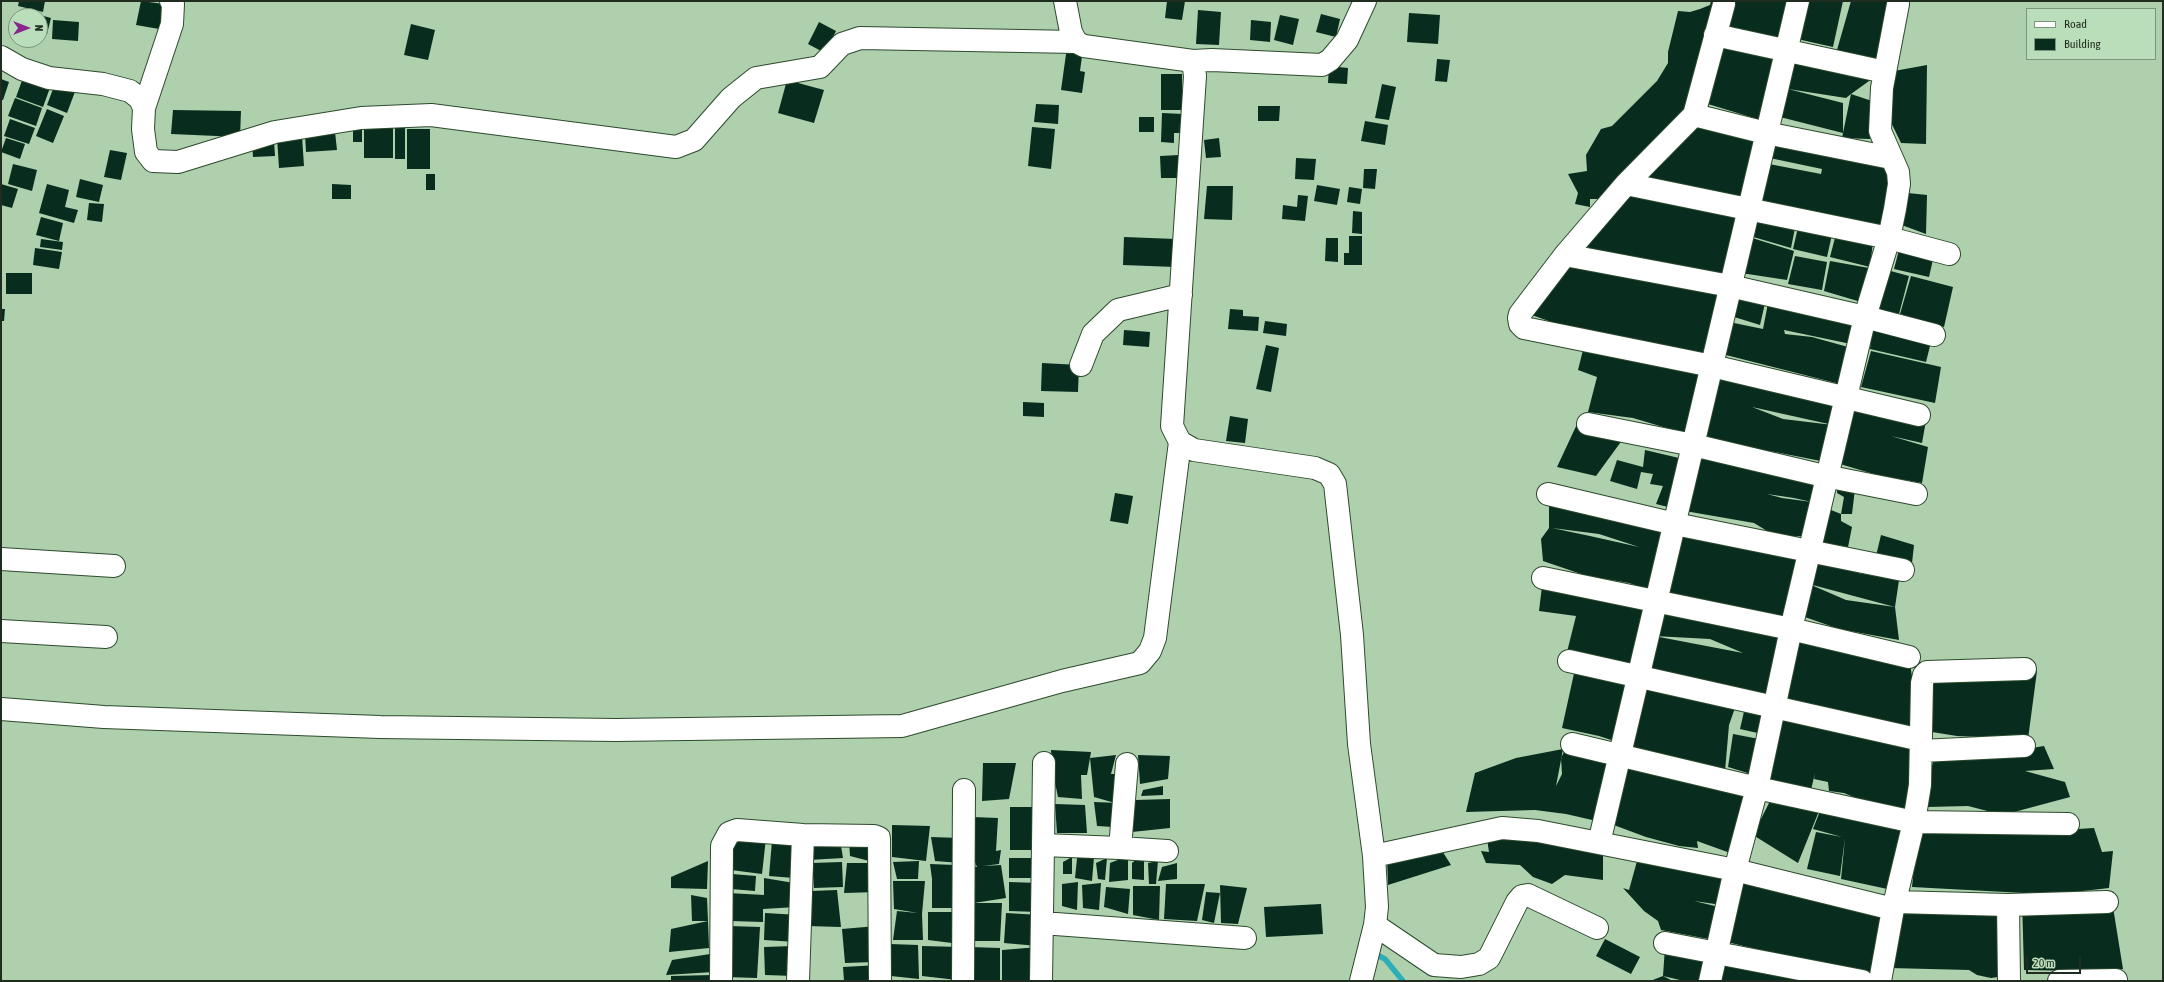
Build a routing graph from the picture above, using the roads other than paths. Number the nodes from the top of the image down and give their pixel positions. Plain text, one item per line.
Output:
1 (171, 1) edge
2 (1066, 1) edge
3 (1365, 1) edge
4 (1798, 1) edge
5 (1724, 4) dead end
6 (1898, 4) dead end
7 (1716, 35) junction
8 (1076, 42) junction
9 (1785, 50) junction
10 (1, 57) edge
11 (1193, 61) junction
12 (1885, 72) junction
13 (144, 108) junction
14 (1694, 115) junction
15 (1766, 133) junction
16 (1891, 158) junction
17 (1626, 184) junction
18 (1748, 210) junction
19 (1889, 238) junction
20 (1949, 254) dead end
21 (1565, 255) junction
22 (1730, 286) junction
23 (1181, 295) junction
24 (1865, 317) junction
25 (1934, 335) dead end
26 (1081, 365) dead end
27 (1712, 366) junction
28 (1846, 398) junction
29 (1919, 415) dead end
30 (1588, 424) dead end
31 (1180, 442) junction
32 (1693, 445) junction
33 (1827, 477) junction
34 (1548, 494) dead end
35 (1916, 494) dead end
36 (1675, 524) junction
37 (1810, 552) junction
38 (1, 559) edge
39 (114, 566) dead end
40 (1903, 570) dead end
41 (1543, 578) dead end
42 (1656, 601) junction
43 (1791, 629) junction
44 (1, 631) edge
45 (106, 637) dead end
46 (1909, 657) dead end
47 (1570, 661) dead end
48 (2025, 669) dead end
49 (1637, 678) junction
50 (1774, 707) junction
51 (1, 709) edge
52 (1572, 744) dead end
53 (1921, 746) junction
54 (2024, 746) dead end
55 (1620, 755) junction
56 (1044, 763) dead end
57 (1127, 764) dead end
58 (1757, 788) junction
59 (964, 790) dead end
60 (1914, 822) junction
61 (2068, 824) dead end
62 (803, 835) junction
63 (1599, 843) junction
64 (1043, 845) junction
65 (1120, 848) junction
66 (1167, 851) dead end
67 (1374, 856) junction
68 (1735, 870) junction
69 (2107, 902) dead end
70 (2008, 905) junction
71 (1894, 906) junction
72 (1042, 923) junction
73 (1375, 924) junction
74 (1597, 928) dead end
75 (1245, 938) dead end
76 (1665, 943) dead end
77 (1716, 952) junction
78 (2116, 980) dead end
79 (721, 981) edge
80 (798, 981) edge
81 (880, 981) edge
82 (963, 981) edge
83 (1041, 981) edge
84 (1361, 981) edge
85 (1710, 981) edge
86 (1862, 981) edge
87 (1880, 981) edge
88 (2009, 981) edge
89 (2059, 981) edge

1 - 13 street
2 - 8 street
3 - 11 street
4 - 9 street
5 - 7 street
6 - 12 street
7 - 9 street
7 - 14 street
8 - 11 street
8 - 13 street
9 - 12 street
9 - 15 street
10 - 13 street
11 - 23 street
12 - 16 street
14 - 15 street
14 - 17 street
15 - 16 street
15 - 18 street
16 - 19 street
17 - 18 street
17 - 21 street
18 - 19 street
18 - 22 street
19 - 20 street
19 - 24 street
21 - 22 street
21 - 27 street
22 - 24 street
22 - 27 street
23 - 26 street
23 - 31 street
24 - 25 street
24 - 28 street
27 - 28 street
27 - 32 street
28 - 29 street
28 - 33 street
30 - 32 street
31 - 51 street
31 - 67 street
32 - 33 street
32 - 36 street
33 - 35 street
33 - 37 street
34 - 36 street
36 - 37 street
36 - 42 street
37 - 40 street
37 - 43 street
38 - 39 street
41 - 42 street
42 - 43 street
42 - 49 street
43 - 46 street
43 - 50 street
44 - 45 street
47 - 49 street
48 - 53 street
49 - 50 street
49 - 55 street
50 - 53 street
50 - 58 street
52 - 55 street
53 - 54 street
53 - 60 street
55 - 58 street
55 - 63 street
56 - 64 street
57 - 65 street
58 - 60 street
58 - 68 street
59 - 82 street
60 - 61 street
60 - 71 street
62 - 79 street
62 - 80 street
62 - 81 street
63 - 67 street
63 - 68 street
64 - 65 street
64 - 72 street
65 - 66 street
67 - 73 street
68 - 71 street
68 - 77 street
69 - 70 street
70 - 71 street
70 - 88 street
71 - 87 street
72 - 75 street
72 - 83 street
73 - 74 street
73 - 84 street
76 - 77 street
77 - 85 street
77 - 86 street
78 - 89 street

